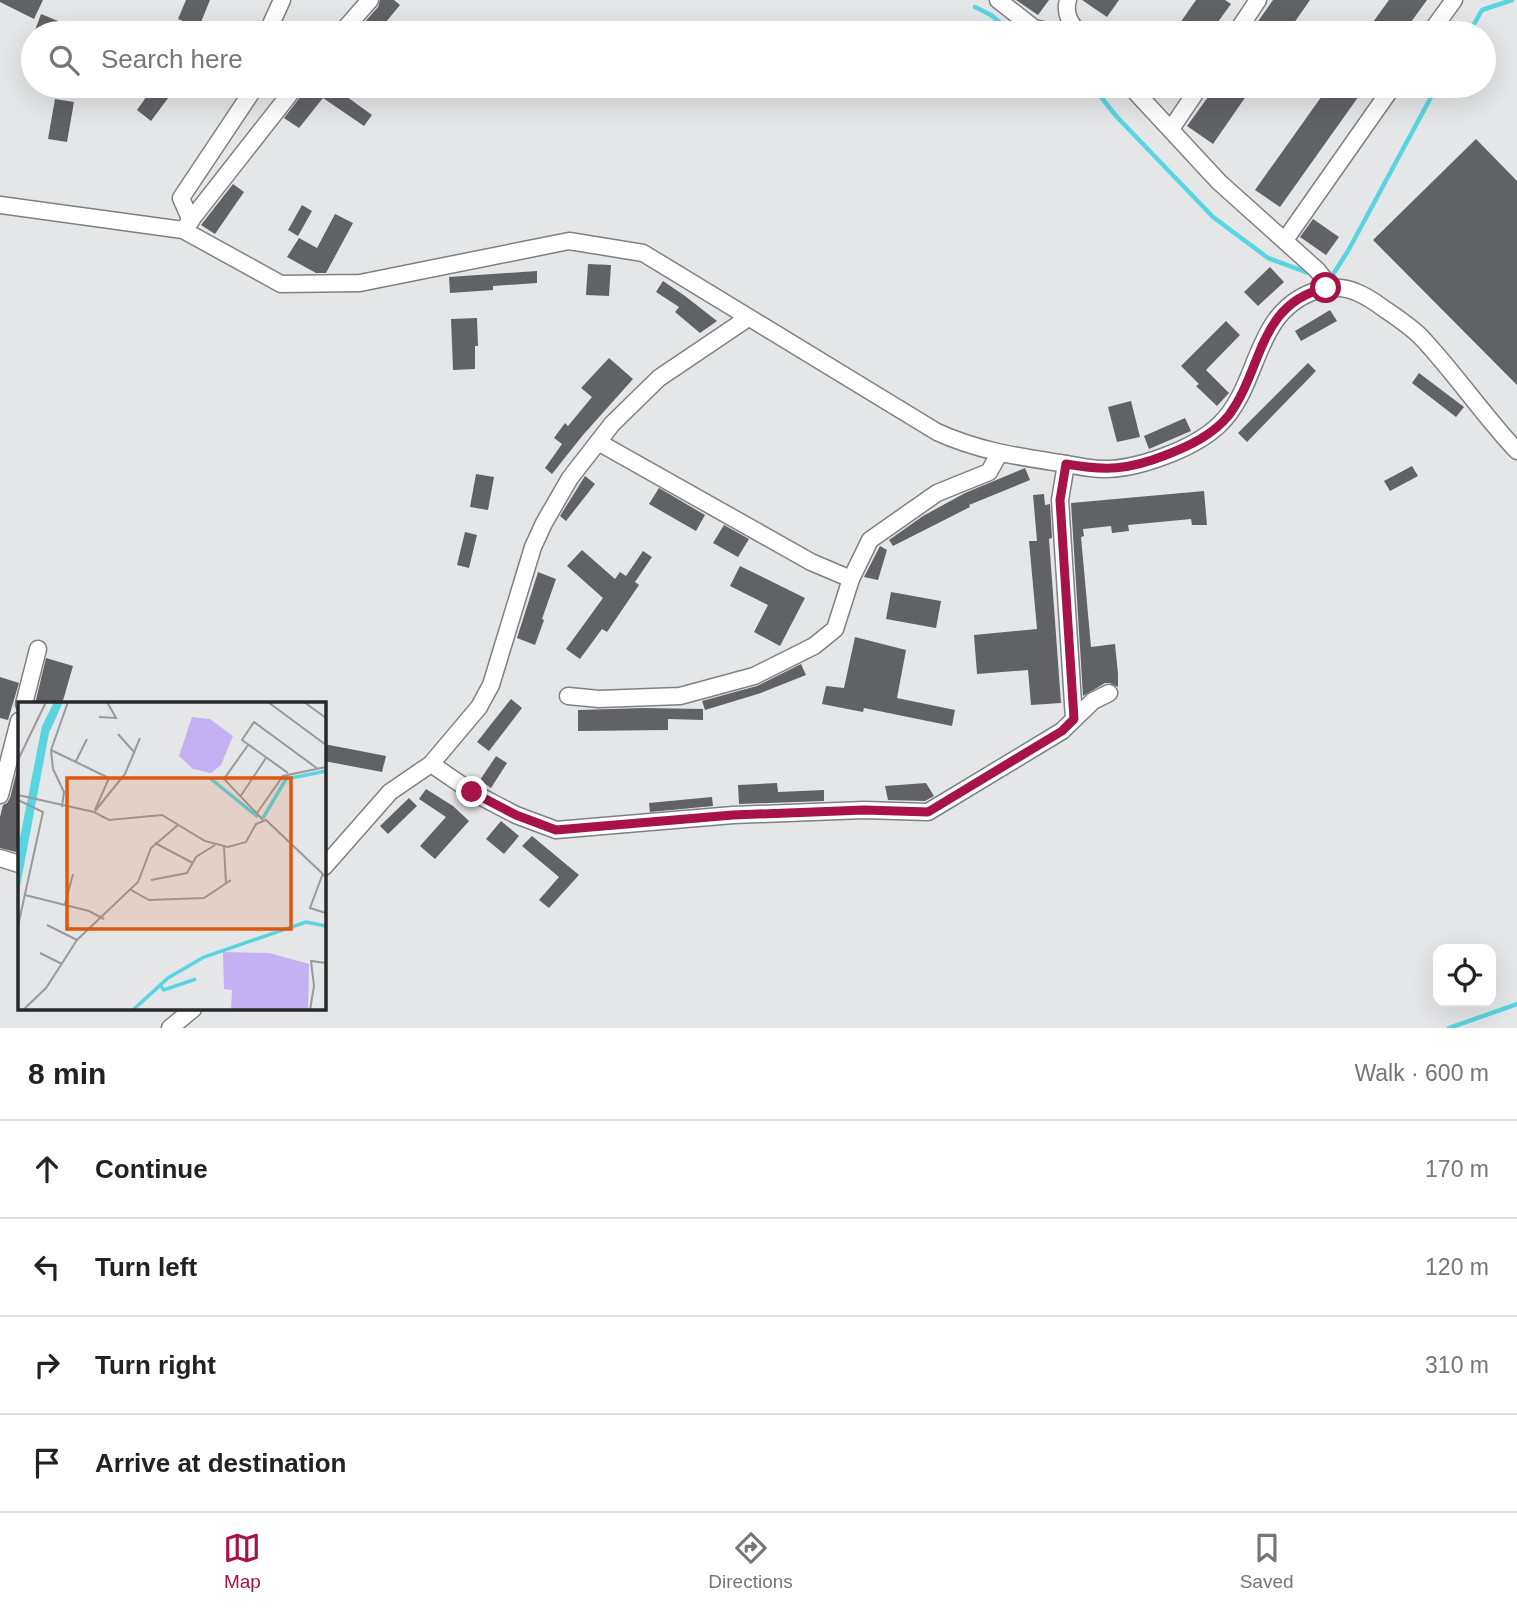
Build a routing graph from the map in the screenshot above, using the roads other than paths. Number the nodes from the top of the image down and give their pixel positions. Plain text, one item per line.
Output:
1 (282, 0) edge
2 (370, 0) edge
3 (998, 0) edge
4 (1068, 0) edge
5 (1258, 0) edge
6 (1454, 0) edge
7 (272, 21) edge
8 (352, 21) edge
9 (1025, 21) edge
10 (1072, 21) edge
11 (1244, 21) edge
12 (1439, 21) edge
13 (248, 98) edge
14 (287, 98) edge
15 (1141, 98) edge
16 (1192, 98) edge
17 (1385, 98) edge
18 (1171, 129) junction
19 (0, 205) edge
20 (187, 225) junction
21 (1285, 240) junction
22 (1323, 280) junction
23 (748, 318) junction
24 (597, 442) junction
25 (1517, 451) edge
26 (999, 454) junction
27 (1066, 464) junction
28 (851, 579) junction
29 (38, 649) dead end
30 (1109, 692) dead end
31 (568, 696) dead end
32 (25, 702) edge
33 (1074, 719) junction
34 (18, 725) edge
35 (431, 764) junction
36 (0, 795) edge
37 (0, 858) edge
38 (18, 864) edge
39 (326, 865) edge
40 (192, 1010) edge
41 (170, 1028) edge

1 - 7 street
2 - 8 street
3 - 9 street
4 - 10 street
5 - 11 street
6 - 12 street
13 - 20 street
14 - 20 street
15 - 18 street
16 - 18 street
17 - 21 street
18 - 21 street
19 - 20 street
20 - 23 street
21 - 22 street
22 - 25 street
22 - 27 street
23 - 24 street
23 - 26 street
24 - 28 street
24 - 35 street
26 - 27 street
26 - 28 street
27 - 33 street
28 - 31 street
29 - 32 street
30 - 33 street
33 - 35 street
34 - 36 street
35 - 39 street
37 - 38 street
40 - 41 street

